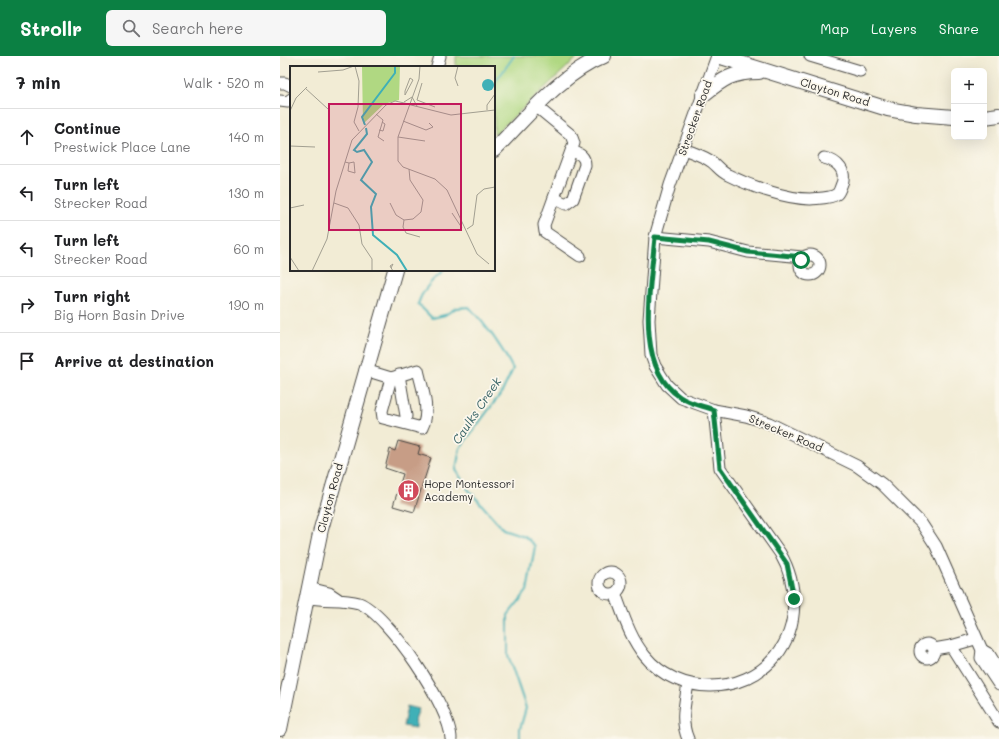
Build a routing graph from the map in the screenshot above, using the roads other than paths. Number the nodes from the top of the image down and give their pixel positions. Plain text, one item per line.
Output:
1 (441, 56) edge
2 (604, 56) edge
3 (718, 56) edge
4 (750, 56) edge
5 (810, 56) edge
6 (437, 66) edge
7 (443, 66) edge
8 (860, 71) dead end
9 (771, 73) junction
10 (280, 83) edge
11 (290, 86) edge
12 (703, 96) junction
13 (290, 100) edge
14 (280, 101) edge
15 (537, 107) junction
16 (999, 115) edge
17 (951, 117) edge
18 (987, 117) edge
19 (497, 147) edge
20 (684, 149) junction
21 (572, 151) junction
22 (824, 158) dead end
23 (554, 198) junction
24 (655, 237) junction
25 (580, 256) dead end
26 (803, 257) dead end
27 (395, 271) edge
28 (365, 370) junction
29 (395, 376) junction
30 (714, 410) junction
31 (404, 424) junction
32 (306, 593) junction
33 (615, 593) dead end
34 (975, 639) junction
35 (951, 646) junction
36 (934, 649) dead end
37 (982, 650) junction
38 (999, 670) edge
39 (688, 684) junction
40 (999, 684) edge
41 (999, 722) edge
42 (280, 729) edge
43 (451, 739) edge
44 (688, 739) edge

1 - 6 street
1 - 7 street
2 - 15 main road
3 - 9 main road, Clayton Road
3 - 12 street, Strecker Road
4 - 9 main road
5 - 8 street
9 - 12 main road
9 - 17 main road, Clayton Road
10 - 11 street
12 - 20 street, Strecker Road
13 - 14 street
15 - 19 main road
15 - 21 street
16 - 18 main road
20 - 22 street
20 - 24 street, Strecker Road
21 - 23 street
21 - 23 street
23 - 25 street
24 - 26 street
24 - 30 street, Strecker Road
27 - 28 main road, Clayton Road
28 - 29 street
28 - 32 main road, Clayton Road
29 - 31 street
29 - 31 street
29 - 31 street
30 - 34 street, Strecker Road
30 - 39 street
32 - 42 main road, Clayton Road
32 - 43 street
33 - 39 street
34 - 35 street
34 - 37 street, Strecker Road
35 - 36 street
35 - 41 street
37 - 38 street, Strecker Road
37 - 40 street, Strecker Road
39 - 44 street

